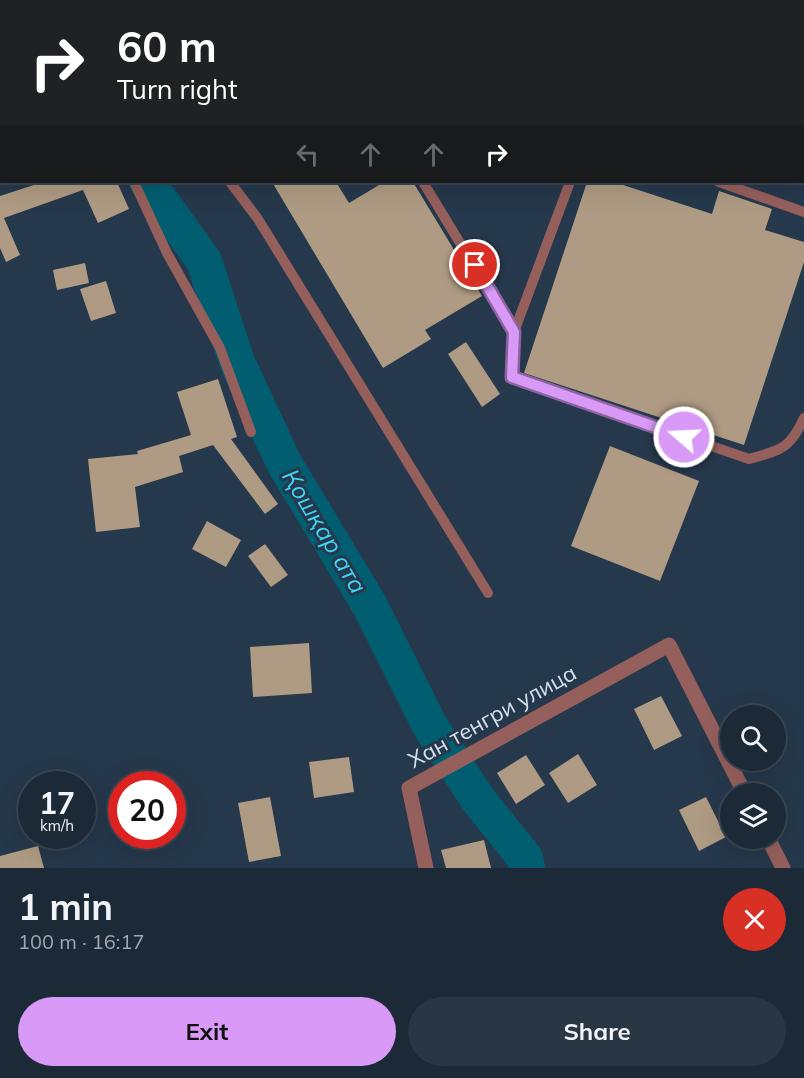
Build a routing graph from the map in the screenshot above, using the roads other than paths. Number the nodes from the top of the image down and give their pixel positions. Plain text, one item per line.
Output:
1 (134, 183) edge
2 (231, 183) edge
3 (424, 183) edge
4 (570, 183) edge
5 (722, 183) edge
6 (804, 212) edge
7 (514, 332) junction
8 (804, 418) edge
9 (251, 432) dead end
10 (488, 593) dead end
11 (739, 783) edge
12 (774, 849) edge
13 (426, 868) edge
14 (783, 868) edge

1 - 9 lane
2 - 10 lane
3 - 7 lane
4 - 7 lane
5 - 6 lane
7 - 8 lane
11 - 13 street, Хан тенгри улица
12 - 14 street

